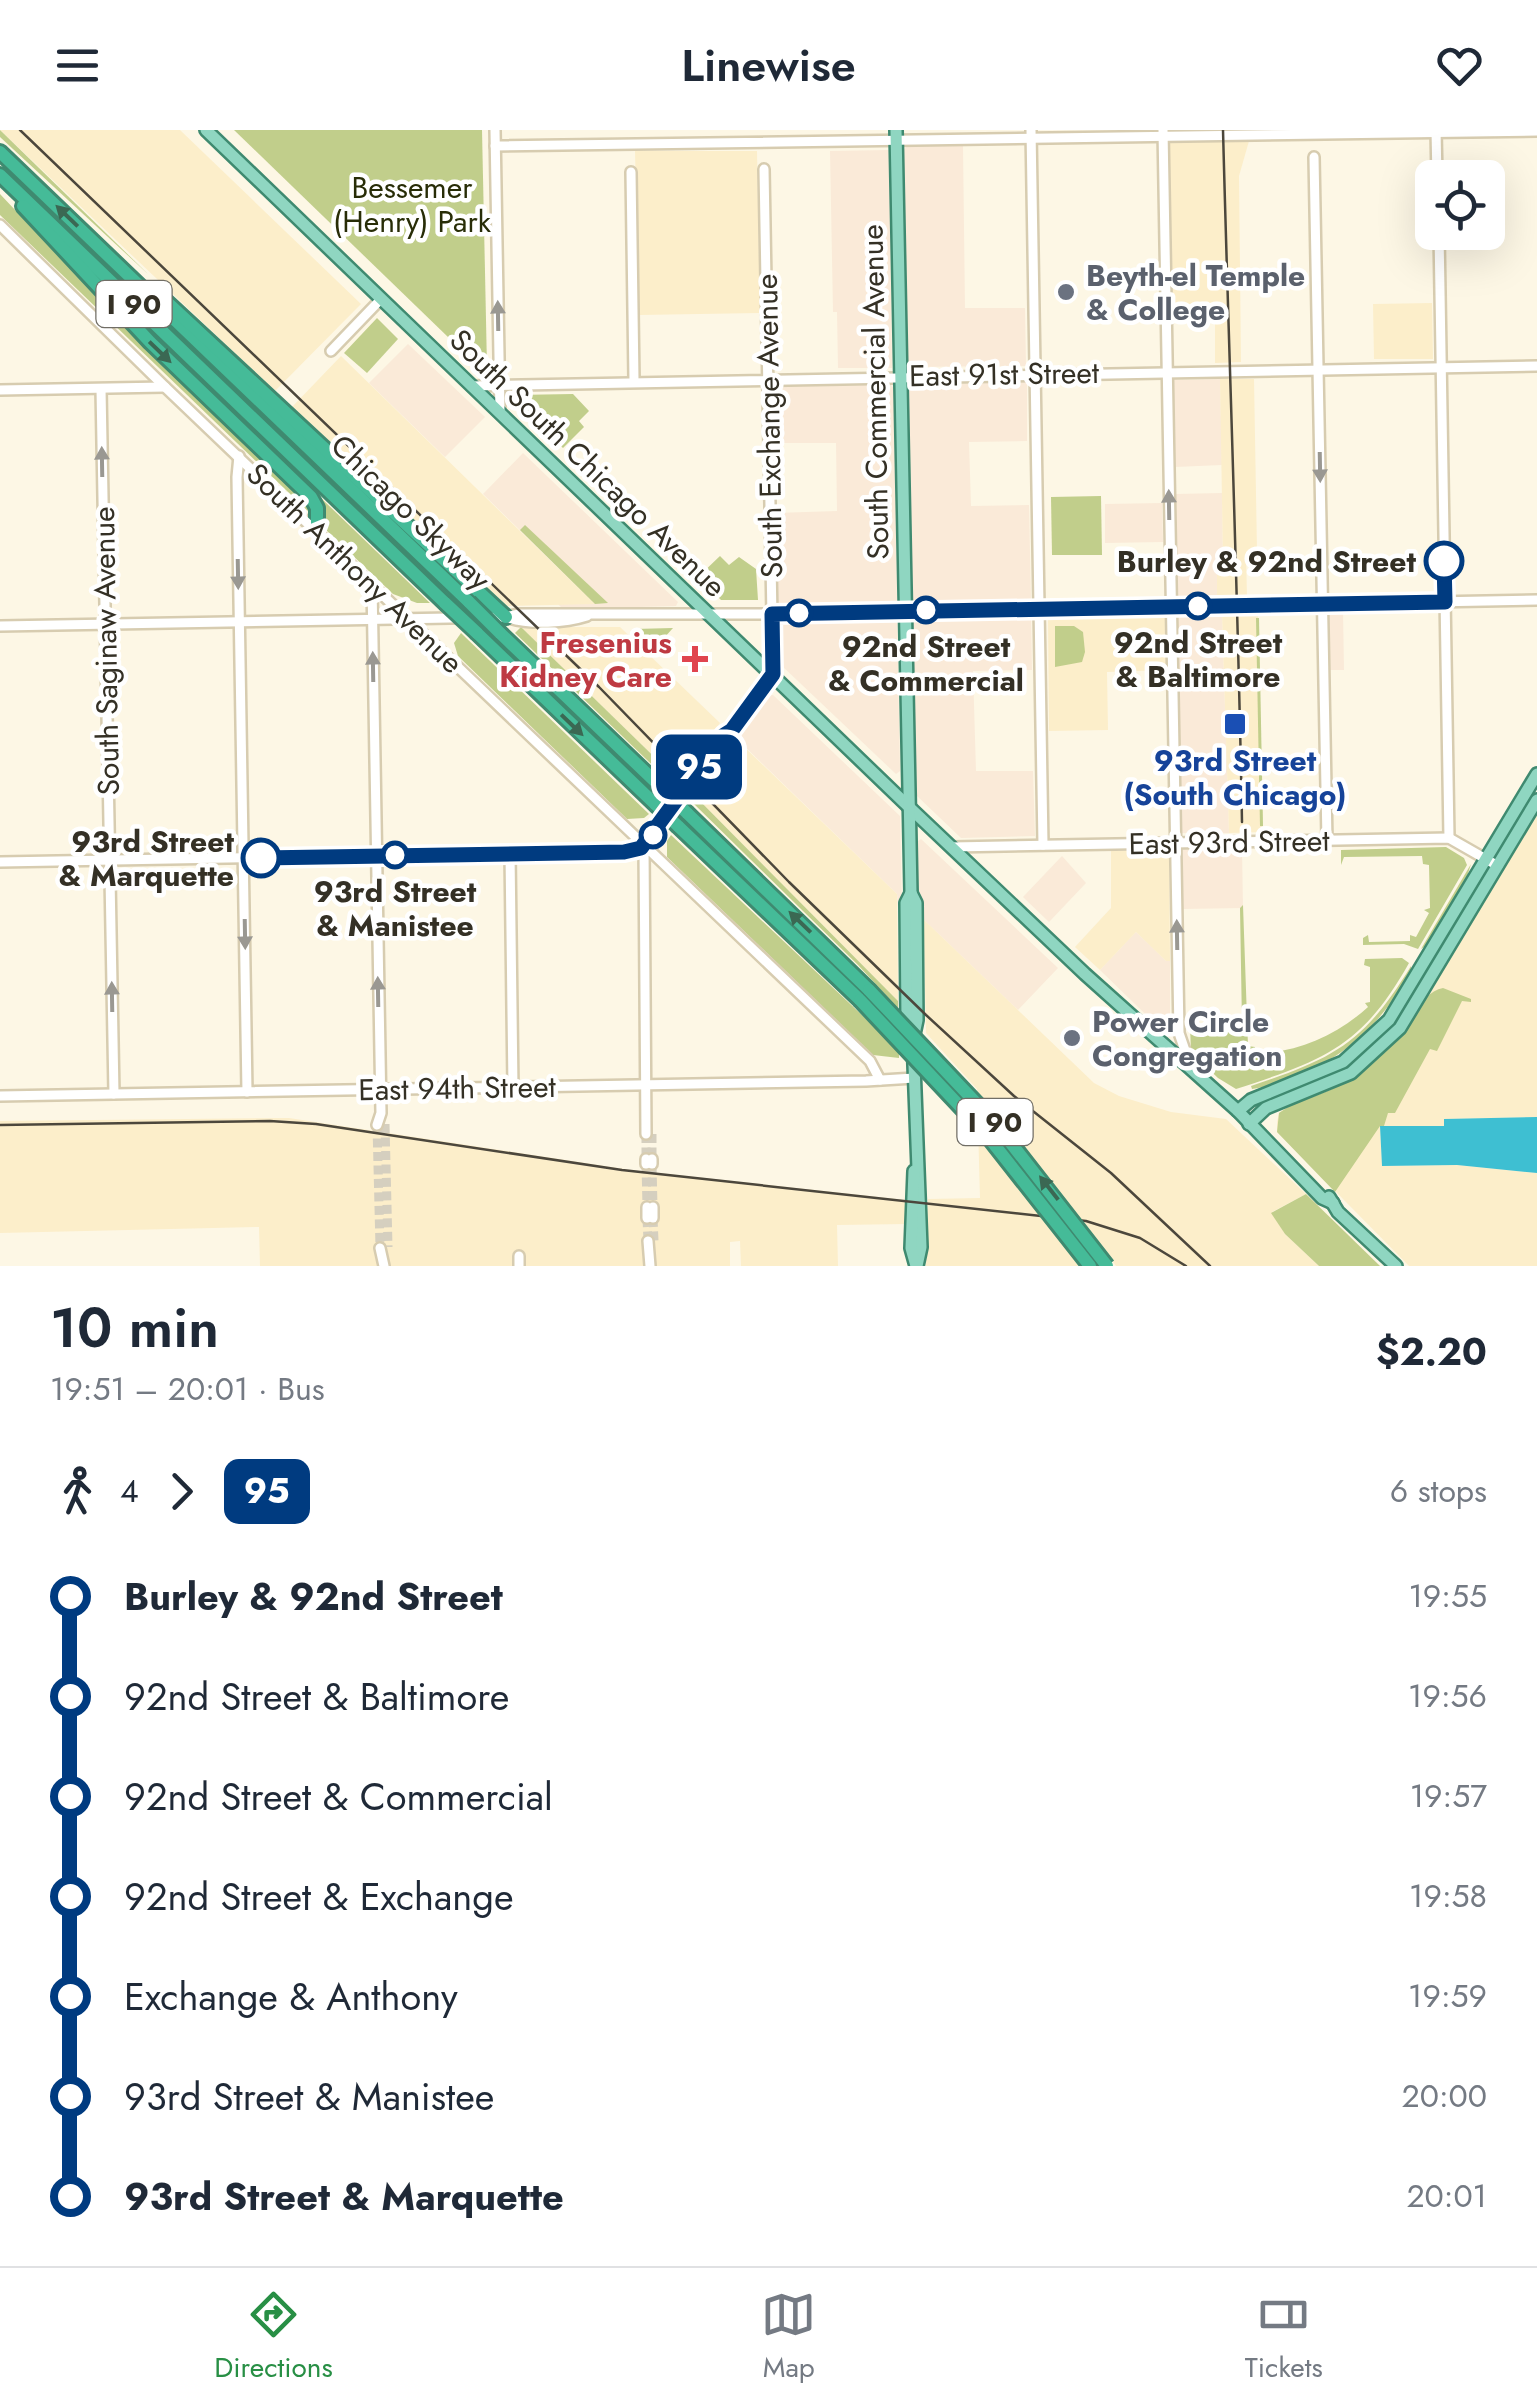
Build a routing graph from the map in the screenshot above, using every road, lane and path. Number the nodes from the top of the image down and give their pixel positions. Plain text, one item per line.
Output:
1 (206, 130) edge
2 (495, 130) edge
3 (763, 130) edge
4 (1436, 131) edge
5 (1537, 131) edge
6 (1313, 132) edge
7 (1163, 133) edge
8 (1032, 134) edge
9 (896, 136) edge
10 (764, 142) junction
11 (495, 146) junction
12 (0, 152) edge
13 (1314, 157) dead end
14 (1437, 160) edge
15 (764, 169) dead end
16 (631, 172) dead end
17 (0, 176) edge
18 (0, 224) edge
19 (1438, 250) edge
20 (111, 258) junction
21 (381, 299) junction
22 (331, 351) dead end
23 (1537, 366) edge
24 (1441, 368) junction
25 (1318, 370) junction
26 (1167, 372) junction
27 (1036, 374) junction
28 (900, 376) junction
29 (768, 378) junction
30 (634, 380) junction
31 (500, 383) junction
32 (471, 386) junction
33 (166, 387) junction
34 (101, 388) junction
35 (0, 390) edge
36 (500, 413) junction
37 (239, 456) junction
38 (317, 530) junction
39 (372, 584) junction
40 (1537, 600) edge
41 (1445, 602) junction
42 (1322, 604) junction
43 (1170, 606) junction
44 (1039, 608) junction
45 (904, 610) junction
46 (708, 614) junction
47 (772, 614) junction
48 (506, 617) junction
49 (408, 619) junction
50 (372, 620) junction
51 (239, 622) junction
52 (105, 624) junction
53 (0, 626) edge
54 (773, 674) junction
55 (1537, 774) edge
56 (1537, 800) edge
57 (909, 807) junction
58 (1449, 838) junction
59 (1327, 840) junction
60 (1175, 843) junction
61 (644, 846) junction
62 (1043, 846) junction
63 (952, 847) junction
64 (510, 853) junction
65 (376, 856) junction
66 (243, 858) junction
67 (110, 860) junction
68 (0, 862) edge
69 (1492, 863) junction
70 (864, 995) junction
71 (1179, 1032) junction
72 (1161, 1044) junction
73 (1195, 1075) junction
74 (914, 1078) junction
75 (880, 1080) junction
76 (647, 1085) junction
77 (513, 1088) junction
78 (380, 1090) junction
79 (247, 1092) junction
80 (114, 1094) junction
81 (0, 1096) edge
82 (1238, 1111) junction
83 (1249, 1124) junction
84 (382, 1125) tunnel mouth
85 (649, 1134) tunnel mouth
86 (1335, 1208) junction
87 (651, 1241) tunnel mouth
88 (650, 1266) edge
89 (917, 1266) edge
90 (1090, 1266) edge
91 (1107, 1266) edge
92 (1386, 1266) edge
93 (1396, 1266) edge

1 - 21 main road, South South Chicago Avenue
2 - 11 street
3 - 10 street
4 - 5 street
4 - 6 street
4 - 14 street
6 - 7 street
7 - 8 street
7 - 26 street
8 - 9 street
8 - 27 street
9 - 10 street
9 - 28 main road, South Commercial Avenue
10 - 11 street
31 -> 11 street
20 -> 12 highway, Chicago Skyway / I 90
13 - 25 street
15 - 29 street, South Exchange Avenue
16 - 30 street
17 -> 38 highway
17 -> 70 highway, Chicago Skyway / I 90, bridge
18 - 33 street, South Anthony Avenue
19 - 24 street
20 - 48 highway
70 -> 20 highway, Chicago Skyway / I 90, bridge
21 - 22 street
21 - 32 main road, South South Chicago Avenue
23 - 24 street, East 91st Street
24 - 25 street, East 91st Street
24 - 41 street
25 - 26 street, East 91st Street
25 -> 42 street
26 - 27 street, East 91st Street
43 -> 26 street
27 - 28 street, East 91st Street
27 - 44 street
28 - 29 street, East 91st Street
28 - 45 main road, South Commercial Avenue
29 - 30 street, East 91st Street
29 - 47 street, South Exchange Avenue
30 - 31 street, East 91st Street
31 - 32 street, East 91st Street
31 - 36 street
32 - 36 main road, South South Chicago Avenue
33 - 34 street
33 - 37 street, South Anthony Avenue
34 - 35 street
52 -> 34 street, South Saginaw Avenue
36 - 46 main road, South South Chicago Avenue
37 - 38 street, South Anthony Avenue
37 -> 51 street
38 - 39 street, South Anthony Avenue
39 - 49 street, South Anthony Avenue
39 - 50 street
40 - 41 street
41 - 42 street
41 - 58 street
42 - 43 street
42 - 59 street
43 - 44 street
43 - 60 street
44 - 45 street
44 - 62 street
45 - 47 street
45 - 57 main road, South Commercial Avenue
46 - 47 street
46 - 48 street
46 - 54 main road, South South Chicago Avenue
47 - 54 street, South Exchange Avenue
48 - 49 street
49 - 50 street
49 - 61 street, South Anthony Avenue
50 - 51 street
65 -> 50 street
51 - 52 street
51 - 66 street
52 - 53 street
52 - 67 street, South Saginaw Avenue
54 - 57 main road, South South Chicago Avenue
54 - 61 street
55 - 69 main road
56 - 69 main road
57 - 63 main road, South South Chicago Avenue
57 - 74 main road, South Commercial Avenue
58 - 59 street, East 93rd Street
58 - 69 street
59 - 60 street, East 93rd Street
60 - 62 street, East 93rd Street
71 -> 60 street
61 - 64 street
61 - 75 street, South Anthony Avenue
61 - 76 street
62 - 63 street, East 93rd Street
63 - 72 main road, South South Chicago Avenue
64 - 65 street
64 - 77 street
65 - 66 street
78 -> 65 street
66 - 67 street
66 -> 79 street
67 - 68 street
80 -> 67 street, South Saginaw Avenue
69 - 82 main road
69 - 83 main road
70 - 90 highway, Chicago Skyway / I 90, bridge
91 -> 70 highway, Chicago Skyway / I 90, bridge
71 - 72 street
71 - 73 street
72 - 73 main road, South South Chicago Avenue
73 - 82 main road, South South Chicago Avenue
74 - 75 street, East 94th Street
74 - 89 main road, South Commercial Avenue
75 - 76 street, East 94th Street
76 - 77 street, East 94th Street
76 - 85 street
77 - 78 street, East 94th Street
78 - 79 street, East 94th Street
78 - 84 street
79 - 80 street, East 94th Street
80 - 81 street, East 94th Street
82 - 83 main road, South South Chicago Avenue
83 - 86 main road, South South Chicago Avenue
86 - 92 main road
86 - 93 main road, South South Chicago Avenue
87 - 88 street

